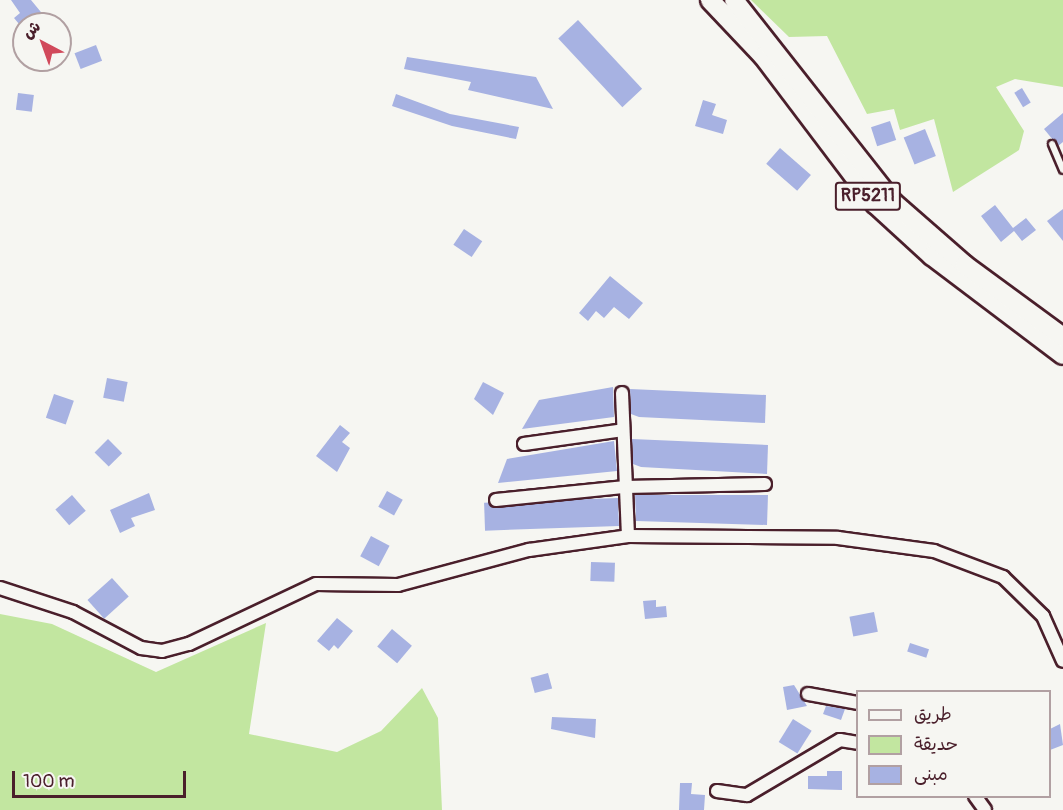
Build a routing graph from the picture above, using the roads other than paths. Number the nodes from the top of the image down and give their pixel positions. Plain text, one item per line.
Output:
1 (710, 0) edge
2 (734, 0) edge
3 (1052, 144) dead end
4 (1063, 170) edge
5 (1063, 336) edge
6 (1063, 355) edge
7 (622, 393) dead end
8 (623, 430) junction
9 (524, 444) dead end
10 (765, 484) dead end
11 (625, 487) junction
12 (496, 500) dead end
13 (628, 536) junction
14 (0, 588) edge
15 (1063, 661) edge
16 (808, 694) dead end
17 (856, 703) edge
18 (856, 743) edge
19 (717, 790) dead end

1 - 6 main road, RP5211
2 - 5 main road, RP5211
3 - 4 lane
7 - 8 street
8 - 9 street
8 - 11 street
10 - 11 street
11 - 12 street
11 - 13 street
13 - 14 street
13 - 15 street
16 - 17 street
18 - 19 street

